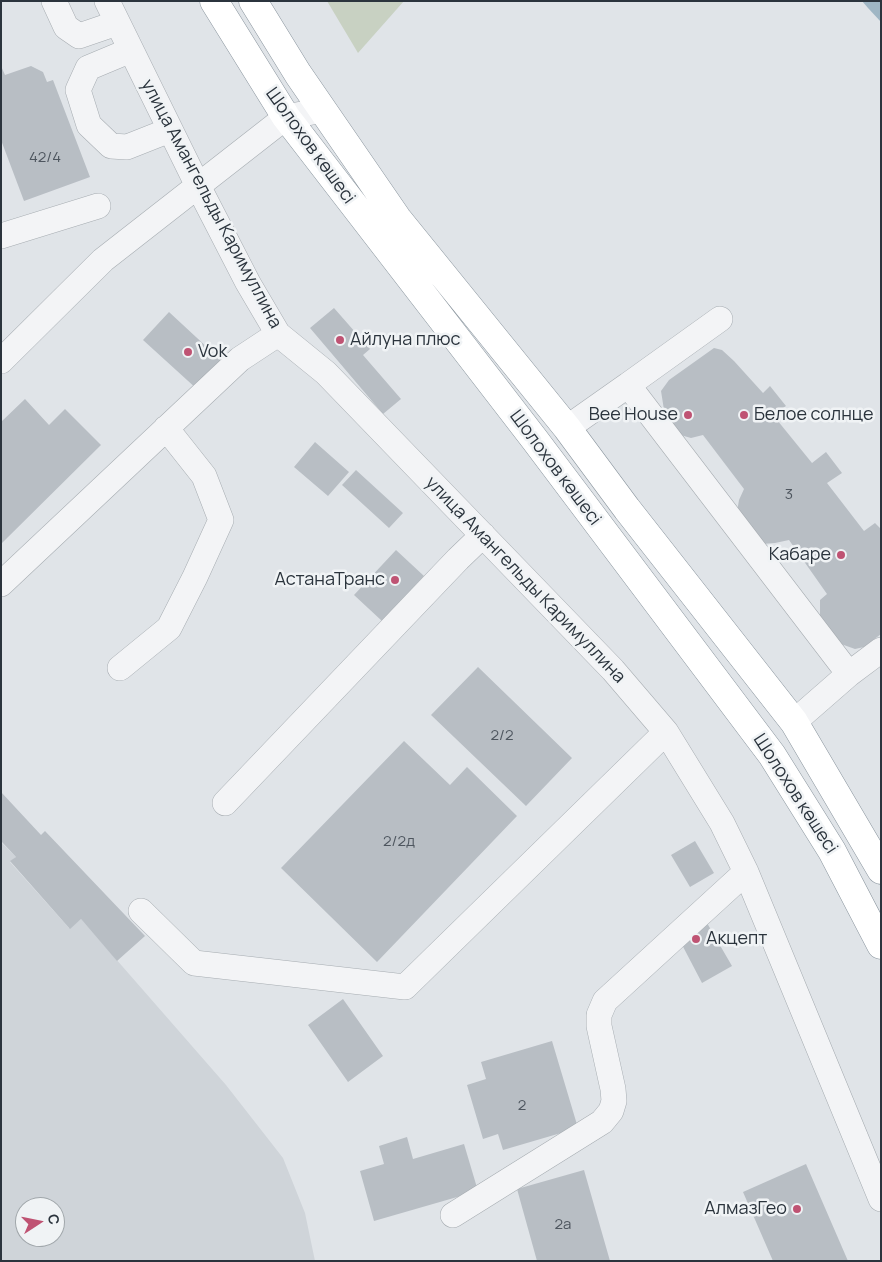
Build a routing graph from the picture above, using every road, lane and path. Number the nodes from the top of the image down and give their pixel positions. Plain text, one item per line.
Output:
1 (54, 1) edge
2 (214, 1) edge
3 (253, 1) edge
4 (112, 12) edge
5 (131, 50) junction
6 (323, 110) junction
7 (286, 117) junction
8 (170, 130) junction
9 (198, 186) junction
10 (98, 206) dead end
11 (1, 236) edge
12 (720, 319) dead end
13 (278, 334) junction
14 (1, 361) edge
15 (628, 385) junction
16 (166, 428) junction
17 (566, 428) junction
18 (483, 535) junction
19 (1, 584) edge
20 (881, 650) edge
21 (120, 668) dead end
22 (849, 674) junction
23 (794, 722) junction
24 (666, 732) junction
25 (225, 803) dead end
26 (881, 870) edge
27 (746, 872) junction
28 (141, 911) dead end
29 (881, 945) edge
30 (881, 1199) edge
31 (453, 1216) dead end

1 - 4 street
2 - 7 highway, Шолохов көшесі
3 - 6 highway, Шолохов көшесі
4 - 5 street, улица Амангельды Каримуллина
5 - 8 street, улица Амангельды Каримуллина
5 - 8 street
6 - 7 street
6 - 17 highway, Шолохов көшесі
7 - 9 street
7 - 29 highway, Шолохов көшесі
8 - 9 street, улица Амангельды Каримуллина
9 - 13 street, улица Амангельды Каримуллина
9 - 14 street
10 - 11 street
12 - 15 street
13 - 16 street
13 - 18 street, улица Амангельды Каримуллина
15 - 17 street
15 - 22 street
16 - 19 street
16 - 21 street
17 - 23 highway, Шолохов көшесі
18 - 24 street, улица Амангельды Каримуллина
18 - 25 street
20 - 22 street
22 - 23 street
23 - 26 highway, Шолохов көшесі
24 - 27 street, улица Амангельды Каримуллина
24 - 28 street
27 - 30 street, улица Амангельды Каримуллина
27 - 31 street

